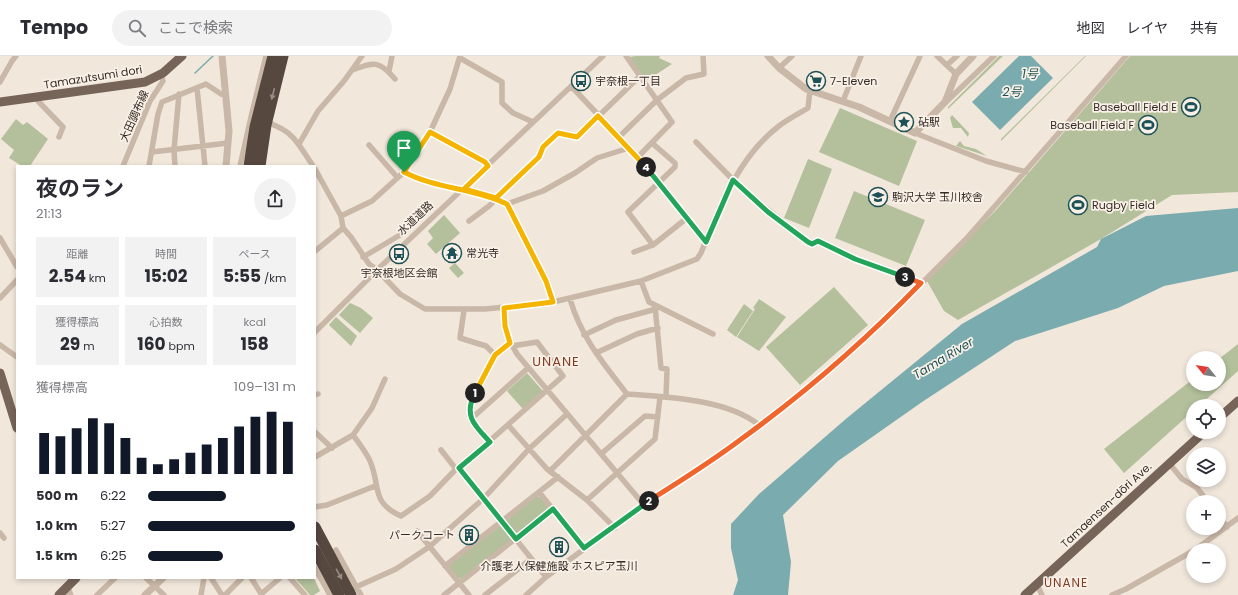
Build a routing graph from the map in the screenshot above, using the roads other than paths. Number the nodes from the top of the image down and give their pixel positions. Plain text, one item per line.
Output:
1 (16, 56) edge
2 (182, 56) edge
3 (222, 56) edge
4 (266, 56) edge
5 (273, 56) edge
6 (283, 56) edge
7 (362, 56) edge
8 (392, 56) edge
9 (603, 56) edge
10 (626, 56) edge
11 (703, 56) edge
12 (768, 56) edge
13 (792, 56) edge
14 (860, 56) edge
15 (920, 56) edge
16 (937, 56) edge
17 (956, 56) edge
18 (973, 56) edge
19 (994, 56) edge
20 (1126, 56) edge
21 (460, 57) edge
22 (947, 66) junction
23 (779, 68) junction
24 (352, 70) junction
25 (389, 71) junction
26 (956, 74) junction
27 (161, 75) junction
28 (640, 76) junction
29 (395, 78) dead end
30 (0, 82) edge
31 (570, 86) junction
32 (197, 88) junction
33 (810, 90) junction
34 (179, 94) junction
35 (226, 95) junction
36 (37, 97) junction
37 (657, 100) junction
38 (843, 101) junction
39 (0, 102) edge
40 (945, 102) junction
41 (598, 116) junction
42 (251, 117) junction
43 (890, 121) junction
44 (533, 122) junction
45 (430, 132) junction
46 (915, 134) junction
47 (59, 137) dead end
48 (619, 137) junction
49 (696, 142) dead end
50 (228, 143) junction
51 (652, 143) junction
52 (299, 144) junction
53 (369, 145) dead end
54 (204, 146) junction
55 (629, 148) junction
56 (174, 150) junction
57 (152, 152) junction
58 (638, 157) junction
59 (123, 165) edge
60 (149, 165) edge
61 (175, 165) edge
62 (205, 165) edge
63 (226, 165) edge
64 (240, 165) edge
65 (249, 165) edge
66 (260, 165) edge
67 (312, 165) edge
68 (488, 166) junction
69 (316, 171) edge
70 (404, 172) junction
71 (1026, 172) junction
72 (397, 177) junction
73 (733, 180) junction
74 (658, 183) junction
75 (464, 189) junction
76 (496, 198) junction
77 (507, 204) junction
78 (341, 216) junction
79 (687, 218) junction
80 (469, 221) dead end
81 (343, 228) junction
82 (405, 232) dead end
83 (0, 238) edge
84 (706, 242) junction
85 (653, 245) junction
86 (316, 250) edge
87 (634, 252) dead end
88 (363, 256) junction
89 (16, 265) edge
90 (377, 270) junction
91 (16, 281) edge
92 (641, 281) junction
93 (921, 283) junction
94 (0, 298) edge
95 (570, 299) junction
96 (553, 302) junction
97 (504, 308) junction
98 (656, 308) junction
99 (464, 310) junction
100 (658, 328) junction
101 (316, 331) edge
102 (713, 334) dead end
103 (584, 335) junction
104 (511, 344) junction
105 (1, 347) edge
106 (596, 353) junction
107 (495, 355) junction
108 (16, 356) edge
109 (528, 368) junction
110 (0, 373) edge
111 (385, 379) dead end
112 (547, 391) junction
113 (627, 394) junction
114 (660, 397) junction
115 (666, 397) junction
116 (1238, 401) edge
117 (1226, 412) edge
118 (567, 414) junction
119 (658, 417) junction
120 (471, 419) junction
121 (16, 425) edge
122 (759, 425) junction
123 (509, 426) junction
124 (316, 433) edge
125 (353, 435) junction
126 (585, 435) junction
127 (1196, 439) edge
128 (490, 442) junction
129 (332, 448) junction
130 (529, 449) junction
131 (441, 450) dead end
132 (601, 454) junction
133 (316, 456) edge
134 (1169, 463) junction
135 (458, 469) junction
136 (550, 471) junction
137 (617, 473) junction
138 (558, 477) junction
139 (375, 486) junction
140 (539, 492) junction
141 (1202, 495) edge
142 (483, 499) junction
143 (587, 500) junction
144 (644, 505) junction
145 (316, 507) edge
146 (553, 509) junction
147 (1238, 518) edge
148 (502, 521) junction
149 (1227, 527) joint
150 (614, 528) junction
151 (316, 529) edge
152 (417, 530) dead end
153 (516, 539) junction
154 (1204, 543) edge
155 (429, 547) junction
156 (584, 548) junction
157 (336, 550) dead end
158 (316, 552) edge
159 (1186, 555) edge
160 (531, 559) junction
161 (445, 566) junction
162 (316, 570) edge
163 (546, 577) junction
164 (75, 579) edge
165 (114, 579) edge
166 (147, 579) edge
167 (162, 579) edge
168 (204, 579) edge
169 (211, 579) edge
170 (241, 579) edge
171 (252, 579) edge
172 (279, 579) edge
173 (291, 579) edge
174 (459, 583) junction
175 (1037, 585) junction
176 (154, 586) junction
177 (67, 587) edge
178 (354, 591) edge
179 (262, 594) edge
180 (59, 595) edge
181 (97, 595) edge
182 (145, 595) edge
183 (164, 595) edge
184 (200, 595) edge
185 (223, 595) edge
186 (305, 595) edge
187 (330, 595) edge
188 (339, 595) edge
189 (346, 595) edge
190 (361, 595) edge
191 (444, 595) edge
192 (469, 595) edge
193 (485, 595) edge
194 (526, 595) edge
195 (1025, 595) edge
196 (1042, 595) edge
197 (1112, 595) edge

1 - 30 street
2 - 27 main road, Tamazutsumi dori
3 - 35 street
4 - 42 street
5 - 65 highway, bridge
6 -> 66 highway, bridge
7 - 24 street
8 - 25 street
9 - 31 street, 水道道路
10 - 28 street
11 - 37 street
12 - 23 street
13 - 23 street
14 - 38 street
15 - 43 street
16 - 22 street
17 - 22 street
18 - 26 street
19 - 40 street
20 - 71 street
21 - 44 street
21 - 45 street
22 - 26 street
23 - 33 street
24 - 25 street
24 - 52 street
25 - 29 street
26 - 40 street
27 - 36 main road, Tamazutsumi dori
27 - 59 street, 大田調布線
28 - 37 street
28 - 41 street
31 - 41 street
31 - 44 street, 水道道路
32 - 34 street
32 - 35 street
32 - 54 street
33 - 38 street
33 - 73 street
34 - 56 street
34 - 57 street
35 - 50 street
36 - 39 main road, Tamazutsumi dori
36 - 47 street
37 - 48 street
37 - 51 street
38 - 43 street
40 - 46 street
41 - 48 street
41 - 76 street
42 - 52 street
42 - 64 street
43 - 46 street
44 - 68 street, 水道道路
45 - 68 street
45 - 70 street
46 - 71 street
48 - 55 street
49 - 73 street
50 - 54 street
50 - 63 street
51 - 58 street
51 - 74 street
52 - 67 street
53 - 72 street
54 - 56 street
54 - 62 street
55 - 58 street
55 - 77 street
56 - 57 street
56 - 61 street
57 - 60 street
58 - 74 street
68 - 75 street, 水道道路
69 - 78 street
70 - 72 street
70 - 75 street
71 - 93 street
72 - 78 street
73 - 84 street
73 - 93 street
74 - 79 street
74 - 85 street
75 - 76 street
75 - 90 street, 水道道路
76 - 77 street
76 - 80 street
77 - 96 street
78 - 81 street
79 - 84 street
79 - 85 street
81 - 86 street
81 - 88 street
82 - 88 street
83 - 89 street
84 - 92 street
85 - 87 street
88 - 90 street
90 - 99 street
90 - 101 street, 水道道路
91 - 94 street
92 - 95 street
92 - 98 street
93 - 122 street
95 - 96 street
95 - 103 street
96 - 97 street
97 - 99 street
97 - 104 street
98 - 100 street
98 - 102 street
98 - 103 street
99 - 107 street
100 - 106 street
100 - 115 street
103 - 106 street
104 - 107 street
104 - 109 street
104 - 112 street
105 - 108 street
106 - 113 street
107 - 120 street
109 - 112 street
109 - 120 street
110 - 121 main road
111 - 125 street
112 - 118 street
112 - 123 street
113 - 114 street
113 - 126 street
114 - 115 street
114 - 119 street
115 - 122 street
116 - 117 main road
118 - 126 street
118 - 130 street
119 - 132 street
119 - 137 street
120 - 128 street
122 - 144 street
123 - 128 street
123 - 130 street
124 - 129 street
125 - 129 street
125 - 139 street
126 - 132 street
126 - 136 street
127 - 134 main road, Tamaensen-dōri Ave.
128 - 135 street
129 - 133 street
130 - 136 street
130 - 142 street
131 - 135 street
132 - 137 street
134 - 141 street
134 - 175 main road, Tamaensen-dōri Ave.
135 - 139 street
135 - 142 street
136 - 138 street
137 - 143 street
137 - 144 street
138 - 140 street
138 - 143 street
139 - 145 street
140 - 146 street
140 - 148 street
142 - 148 street
142 - 155 street
143 - 150 street
144 - 150 street
146 - 153 street
146 - 156 street
147 - 149 street
148 - 153 street
148 - 161 street
149 - 154 street
150 - 156 street
151 -> 178 highway, bridge
152 - 155 street
153 - 160 street
153 - 174 street
155 - 161 street
155 - 178 street
156 - 163 street
157 - 178 street
158 - 188 highway
159 - 197 street
160 - 163 street
160 - 193 street
161 - 174 street
162 - 187 street
163 - 194 street
164 - 177 main road
165 - 181 street
166 - 176 street
167 - 176 street
168 - 184 street
169 - 185 street
170 - 185 street
171 - 179 street
172 - 179 street
173 - 186 street
174 - 191 street
174 - 192 street
175 - 195 main road, Tamaensen-dōri Ave.
175 - 196 street
176 - 182 street
176 - 183 street
177 - 180 main road
178 - 189 street
178 - 190 street

